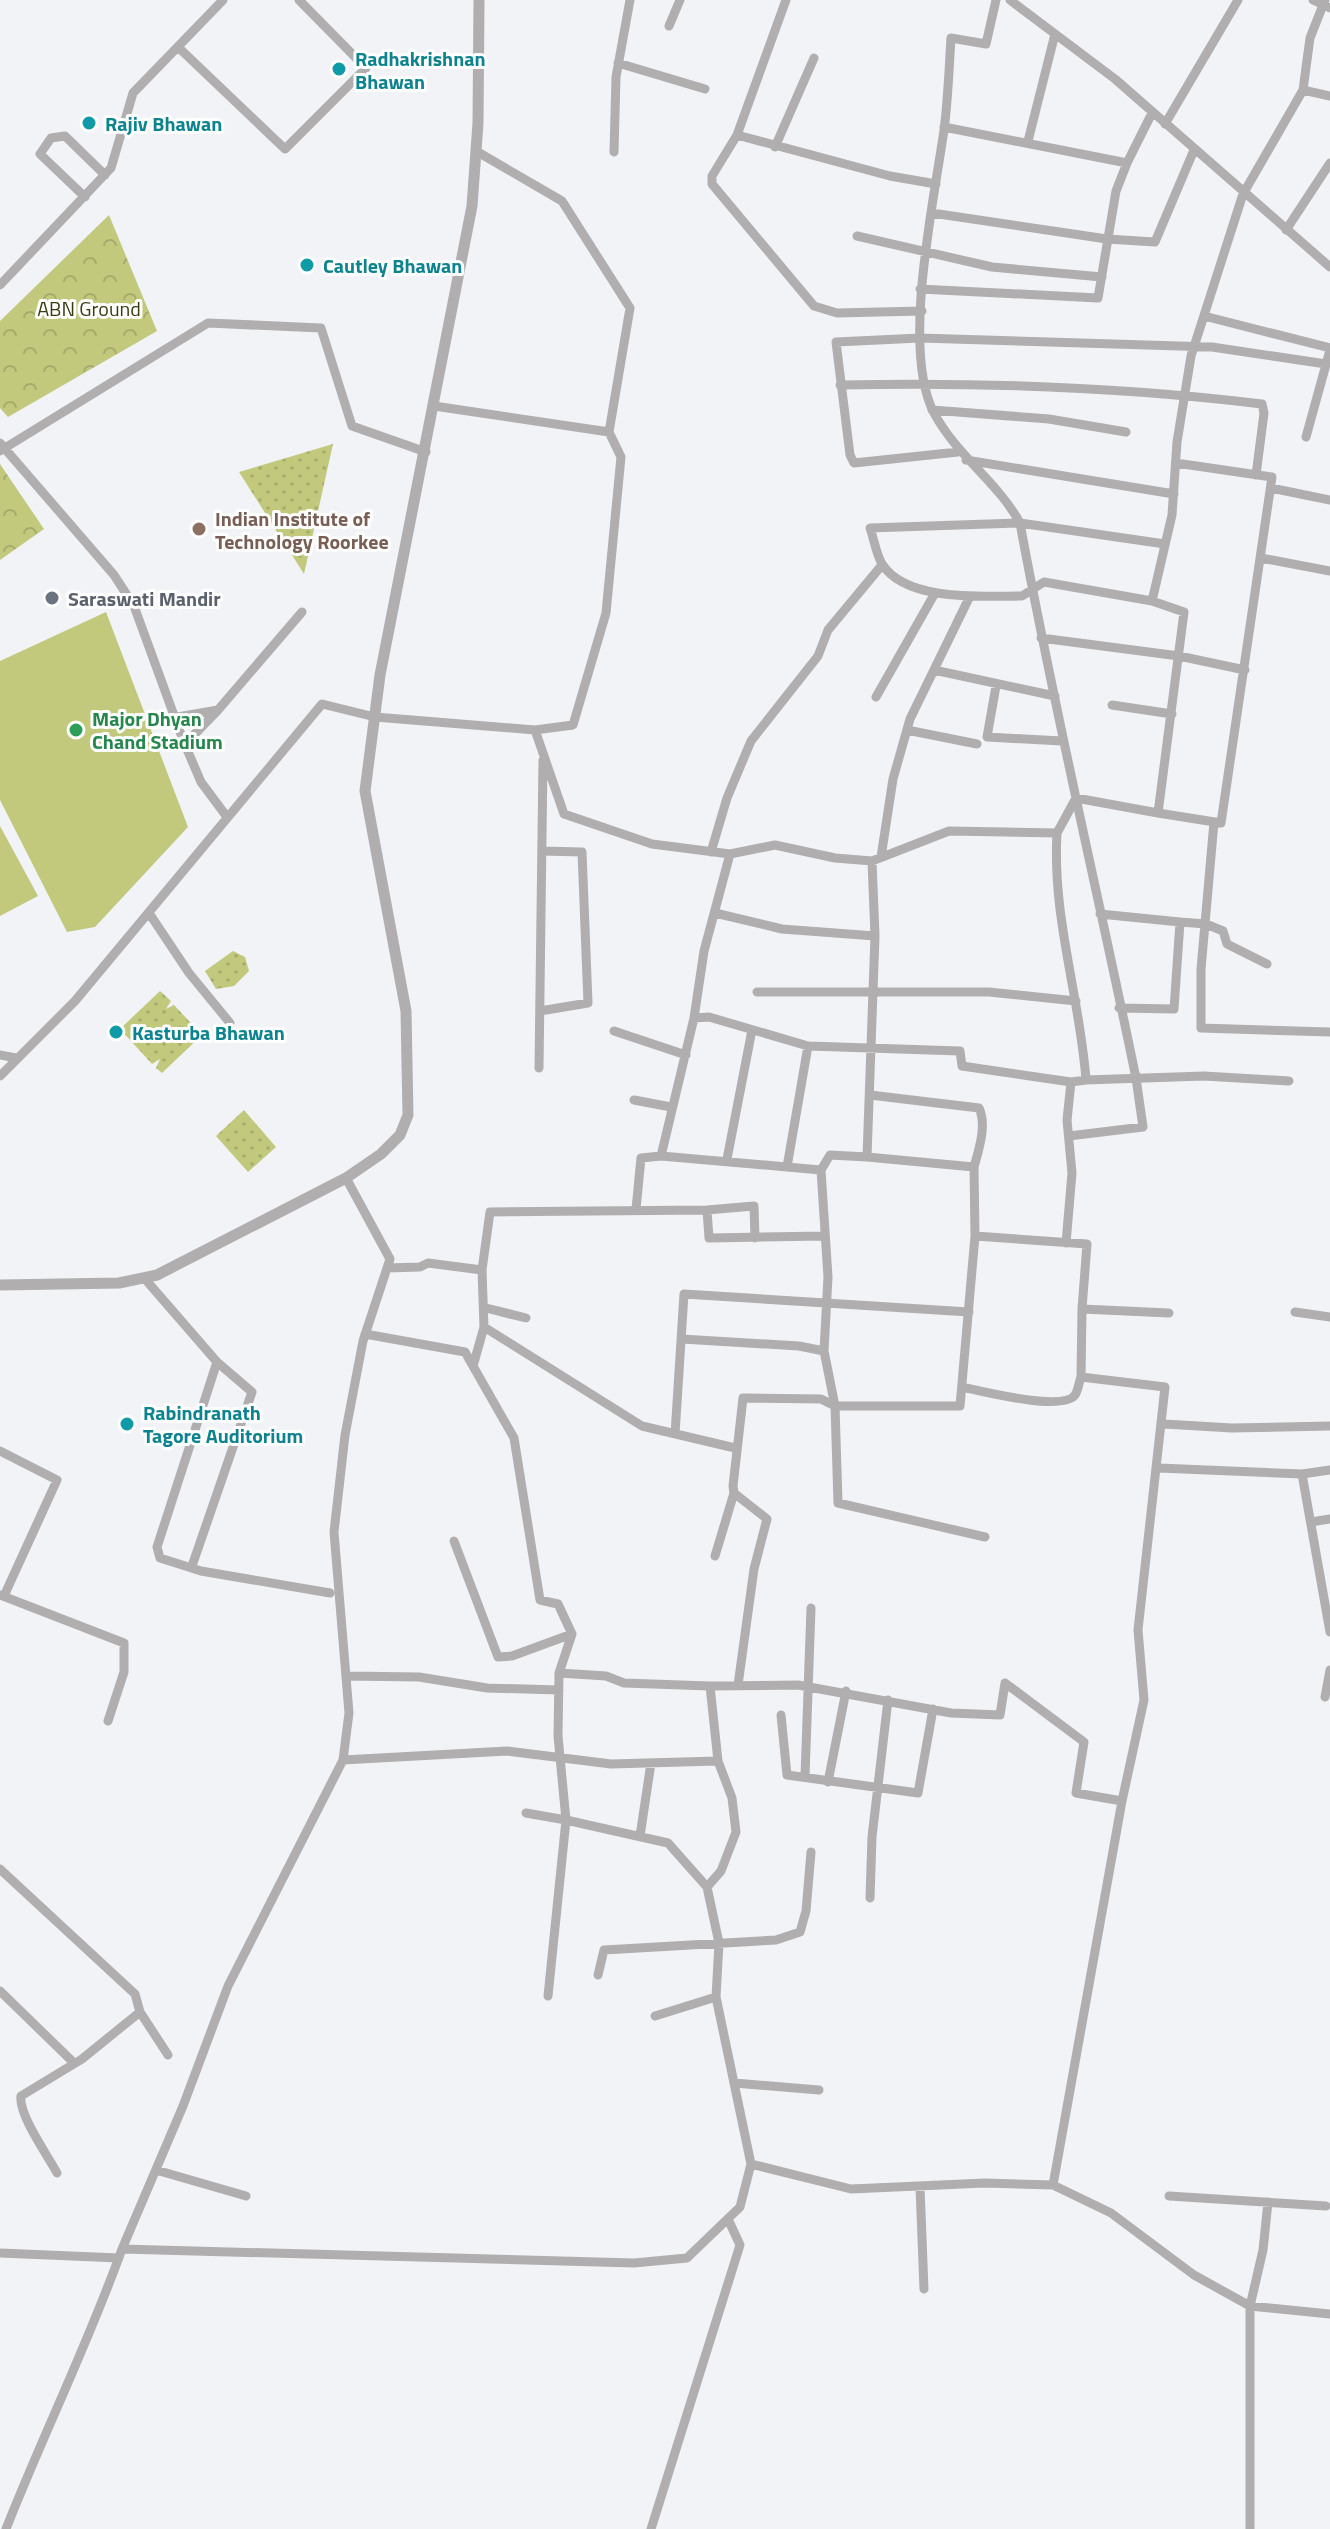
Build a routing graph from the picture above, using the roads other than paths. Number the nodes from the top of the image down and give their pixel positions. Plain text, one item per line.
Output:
1 (223, 0) edge
2 (299, 0) edge
3 (479, 0) edge
4 (630, 0) edge
5 (680, 0) edge
6 (786, 0) edge
7 (996, 0) edge
8 (1010, 0) edge
9 (1238, 0) edge
10 (1313, 0) edge
11 (1326, 4) edge
12 (669, 26) dead end
13 (1055, 34) junction
14 (178, 47) junction
15 (814, 58) dead end
16 (618, 63) junction
17 (705, 89) dead end
18 (1303, 90) junction
19 (1330, 96) edge
20 (1152, 113) junction
21 (1165, 124) junction
22 (944, 127) junction
23 (737, 135) junction
24 (1028, 141) junction
25 (775, 147) junction
26 (1194, 150) junction
27 (476, 151) junction
28 (614, 152) dead end
29 (1127, 163) junction
30 (1330, 163) edge
31 (105, 175) junction
32 (936, 184) junction
33 (1243, 194) junction
34 (85, 197) junction
35 (932, 213) junction
36 (1286, 230) junction
37 (857, 236) dead end
38 (1107, 239) junction
39 (926, 253) junction
40 (1329, 264) edge
41 (1102, 277) junction
42 (0, 285) edge
43 (920, 289) junction
44 (922, 311) junction
45 (1204, 316) junction
46 (920, 338) junction
47 (1193, 349) junction
48 (1330, 349) edge
49 (1326, 364) junction
50 (926, 383) junction
51 (840, 385) junction
52 (1184, 394) junction
53 (434, 406) junction
54 (932, 410) junction
55 (609, 432) junction
56 (1126, 432) dead end
57 (1306, 437) dead end
58 (1, 448) edge
59 (426, 452) junction
60 (962, 456) junction
61 (1176, 463) junction
62 (1256, 475) junction
63 (1271, 488) junction
64 (1174, 494) junction
65 (1330, 500) edge
66 (1020, 523) junction
67 (1165, 544) junction
68 (1261, 558) junction
69 (882, 565) junction
70 (1330, 571) edge
71 (1032, 588) junction
72 (935, 593) junction
73 (970, 596) junction
74 (1152, 601) junction
75 (302, 612) dead end
76 (1041, 638) junction
77 (1179, 656) junction
78 (934, 670) junction
79 (1245, 670) junction
80 (996, 686) junction
81 (1055, 696) junction
82 (876, 697) dead end
83 (1112, 705) dead end
84 (218, 710) junction
85 (1172, 714) junction
86 (375, 717) junction
87 (172, 718) junction
88 (535, 730) junction
89 (907, 730) junction
90 (183, 740) junction
91 (1062, 741) junction
92 (977, 744) dead end
93 (543, 752) junction
94 (1076, 798) junction
95 (1158, 813) junction
96 (227, 817) junction
97 (1214, 822) junction
98 (1057, 833) junction
99 (542, 851) junction
100 (711, 852) junction
101 (730, 854) junction
102 (876, 859) junction
103 (149, 913) junction
104 (715, 913) junction
105 (1100, 914) junction
106 (1180, 922) junction
107 (1206, 924) junction
108 (875, 936) junction
109 (1267, 964) dead end
110 (757, 992) dead end
111 (873, 995) junction
112 (1076, 1001) junction
113 (1119, 1008) junction
114 (540, 1011) junction
115 (694, 1018) junction
116 (230, 1023) dead end
117 (752, 1030) junction
118 (614, 1031) dead end
119 (1330, 1032) edge
120 (808, 1046) junction
121 (872, 1049) junction
122 (0, 1055) edge
123 (686, 1055) junction
124 (16, 1058) junction
125 (539, 1068) dead end
126 (0, 1076) edge
127 (1136, 1078) junction
128 (1086, 1080) junction
129 (1289, 1081) dead end
130 (1071, 1082) junction
131 (870, 1095) junction
132 (634, 1100) dead end
133 (671, 1107) junction
134 (1069, 1136) junction
135 (661, 1156) junction
136 (867, 1157) junction
137 (727, 1159) junction
138 (787, 1167) junction
139 (974, 1167) junction
140 (821, 1170) junction
141 (346, 1178) junction
142 (636, 1209) junction
143 (707, 1210) junction
144 (825, 1236) junction
145 (975, 1236) junction
146 (755, 1238) junction
147 (1066, 1243) junction
148 (387, 1268) junction
149 (482, 1270) junction
150 (145, 1279) junction
151 (0, 1285) edge
152 (827, 1304) junction
153 (486, 1308) junction
154 (1082, 1309) junction
155 (969, 1312) junction
156 (1295, 1312) dead end
157 (1169, 1313) dead end
158 (1330, 1317) edge
159 (526, 1318) dead end
160 (484, 1327) junction
161 (365, 1334) junction
162 (682, 1339) junction
163 (824, 1351) junction
164 (217, 1362) junction
165 (473, 1366) junction
166 (1081, 1377) junction
167 (962, 1387) junction
168 (835, 1406) junction
169 (1164, 1424) junction
170 (1330, 1426) edge
171 (675, 1434) junction
172 (735, 1448) junction
173 (0, 1451) edge
174 (1159, 1468) junction
175 (1330, 1470) edge
176 (1302, 1474) junction
177 (734, 1493) junction
178 (1330, 1519) edge
179 (1311, 1522) junction
180 (985, 1537) dead end
181 (454, 1541) dead end
182 (715, 1556) dead end
183 (192, 1566) junction
184 (1325, 1570) edge
185 (330, 1593) dead end
186 (2, 1596) edge
187 (811, 1608) dead end
188 (1330, 1623) edge
189 (1330, 1632) edge
190 (572, 1634) junction
191 (1330, 1670) edge
192 (559, 1673) junction
193 (347, 1676) junction
194 (738, 1685) junction
195 (710, 1686) junction
196 (809, 1686) junction
197 (559, 1690) junction
198 (846, 1691) junction
199 (1325, 1697) dead end
200 (888, 1700) junction
201 (933, 1709) junction
202 (781, 1715) dead end
203 (108, 1721) dead end
204 (560, 1757) junction
205 (343, 1760) junction
206 (718, 1761) junction
207 (651, 1763) junction
208 (805, 1776) junction
209 (828, 1782) junction
210 (879, 1789) junction
211 (1122, 1801) junction
212 (526, 1813) dead end
213 (566, 1820) junction
214 (640, 1836) junction
215 (811, 1852) dead end
216 (0, 1869) edge
217 (707, 1887) junction
218 (870, 1898) dead end
219 (719, 1943) junction
220 (598, 1975) dead end
221 (0, 1991) edge
222 (548, 1996) dead end
223 (716, 1997) junction
224 (140, 2012) junction
225 (655, 2016) dead end
226 (168, 2055) dead end
227 (73, 2062) junction
228 (734, 2083) junction
229 (819, 2090) dead end
230 (751, 2164) junction
231 (156, 2170) junction
232 (57, 2173) dead end
233 (1053, 2185) junction
234 (920, 2187) junction
235 (246, 2196) dead end
236 (1169, 2196) dead end
237 (1268, 2202) junction
238 (1326, 2206) dead end
239 (728, 2219) junction
240 (0, 2253) edge
241 (121, 2254) junction
242 (924, 2289) dead end
243 (1250, 2306) junction
244 (1330, 2314) edge
245 (6, 2529) edge
246 (651, 2529) edge
247 (1250, 2529) edge

1 - 14 street
2 - 14 street
3 - 27 street
4 - 16 street
5 - 12 street
6 - 23 street
7 - 22 street
8 - 13 street
9 - 21 street
10 - 11 street
11 - 18 street
13 - 20 street
13 - 24 street
14 - 31 street
15 - 25 street
16 - 17 street
16 - 28 street
18 - 19 street
18 - 33 street
20 - 21 street
20 - 29 street
21 - 26 street
22 - 24 street
22 - 32 street
23 - 25 street
23 - 44 street
24 - 29 street
25 - 32 street
26 - 33 street
26 - 38 street
27 - 53 street
27 - 55 street
29 - 38 street
30 - 36 street
31 - 34 street
31 - 34 street
32 - 35 street
33 - 36 street
33 - 45 street
34 - 42 street
35 - 38 street
35 - 39 street
36 - 40 street
37 - 39 street
38 - 41 street
39 - 41 street
39 - 43 street
41 - 43 street
43 - 44 street
44 - 46 street
45 - 47 street
45 - 48 street
46 - 47 street
46 - 50 street
46 - 51 street
47 - 49 street
47 - 52 street
48 - 49 street
49 - 57 street
50 - 51 street
50 - 52 street
50 - 54 street
51 - 60 street
52 - 61 street
52 - 62 street
53 - 55 street
53 - 59 street
54 - 56 street
54 - 60 street
55 - 88 street
58 - 59 street
58 - 87 street
59 - 86 street
60 - 64 street
60 - 66 street
61 - 62 street
61 - 64 street
62 - 63 street
63 - 65 street
63 - 68 street
64 - 67 street
66 - 67 street
66 - 69 street
66 - 71 street
67 - 74 street
68 - 70 street
68 - 79 street
69 - 72 street
69 - 100 street
71 - 73 street
71 - 74 street
71 - 76 street
72 - 73 street
72 - 82 street
73 - 78 street
74 - 77 street
75 - 84 street
76 - 77 street
76 - 81 street
77 - 79 street
77 - 85 street
78 - 80 street
78 - 89 street
79 - 97 street
80 - 81 street
80 - 91 street
81 - 91 street
83 - 85 street
84 - 87 street
84 - 90 street
85 - 95 street
86 - 88 street
86 - 96 street
86 - 141 street
87 - 90 street
88 - 93 street
89 - 92 street
89 - 102 street
90 - 96 street
91 - 94 street
93 - 99 street
93 - 100 street
94 - 95 street
94 - 98 street
94 - 105 street
95 - 97 street
96 - 103 street
97 - 107 street
98 - 102 street
98 - 112 street
99 - 114 street
99 - 114 street
100 - 101 street
101 - 102 street
101 - 104 street
102 - 108 street
103 - 116 street
103 - 124 street
104 - 108 street
104 - 115 street
105 - 106 street
105 - 113 street
106 - 107 street
106 - 113 street
107 - 109 street
107 - 119 street
108 - 111 street
110 - 111 street
111 - 112 street
111 - 121 street
112 - 128 street
113 - 127 street
114 - 125 street
115 - 117 street
115 - 123 street
117 - 120 street
117 - 137 street
118 - 123 street
120 - 121 street
120 - 138 street
121 - 130 street
121 - 131 street
122 - 124 street
123 - 133 street
124 - 126 street
127 - 128 street
127 - 129 street
127 - 134 street
128 - 130 street
130 - 134 street
131 - 136 street
131 - 139 street
132 - 133 street
133 - 135 street
134 - 147 street
135 - 137 street
135 - 142 street
136 - 139 street
136 - 140 street
137 - 138 street
138 - 140 street
139 - 145 street
140 - 144 street
141 - 148 street
141 - 150 street
142 - 143 street
142 - 149 street
143 - 146 street
143 - 146 street
144 - 146 street
144 - 152 street
145 - 147 street
145 - 155 street
147 - 154 street
148 - 149 street
148 - 161 street
149 - 153 street
150 - 151 street
150 - 164 street
152 - 155 street
152 - 162 street
152 - 163 street
153 - 159 street
153 - 160 street
154 - 157 street
154 - 166 street
155 - 167 street
156 - 158 street
160 - 165 street
160 - 171 street
161 - 165 street
161 - 193 street
162 - 163 street
162 - 171 street
163 - 168 street
164 - 183 street
164 - 183 street
165 - 190 street
166 - 167 street
166 - 169 street
167 - 168 street
168 - 172 street
168 - 180 street
169 - 170 street
169 - 174 street
171 - 172 street
172 - 177 street
173 - 186 street
174 - 176 street
174 - 211 street
175 - 176 street
176 - 179 street
177 - 182 street
177 - 194 street
178 - 179 street
179 - 184 street
181 - 190 street
183 - 185 street
184 - 188 street
186 - 203 street
187 - 196 street
188 - 189 street
190 - 192 street
191 - 199 street
192 - 195 street
192 - 197 street
193 - 197 street
193 - 205 street
194 - 195 street
194 - 196 street
195 - 206 street
196 - 198 street
196 - 208 street
197 - 204 street
198 - 200 street
198 - 209 street
200 - 201 street
200 - 210 street
201 - 210 street
201 - 211 street
202 - 208 street
204 - 205 street
204 - 207 street
204 - 213 street
205 - 231 street
206 - 207 street
206 - 217 street
207 - 214 street
208 - 209 street
209 - 210 street
210 - 218 street
211 - 233 street
212 - 213 street
213 - 214 street
213 - 222 street
214 - 217 street
215 - 219 street
216 - 224 street
217 - 219 street
219 - 220 street
219 - 223 street
221 - 227 street
223 - 225 street
223 - 228 street
224 - 226 street
224 - 227 street
227 - 232 street
228 - 229 street
228 - 230 street
230 - 234 street
230 - 239 street
231 - 235 street
231 - 241 street
233 - 234 street
233 - 243 street
234 - 242 street
236 - 237 street
237 - 238 street
237 - 243 street
239 - 241 street
239 - 246 street
240 - 241 street
241 - 245 street
243 - 244 street
243 - 247 street

